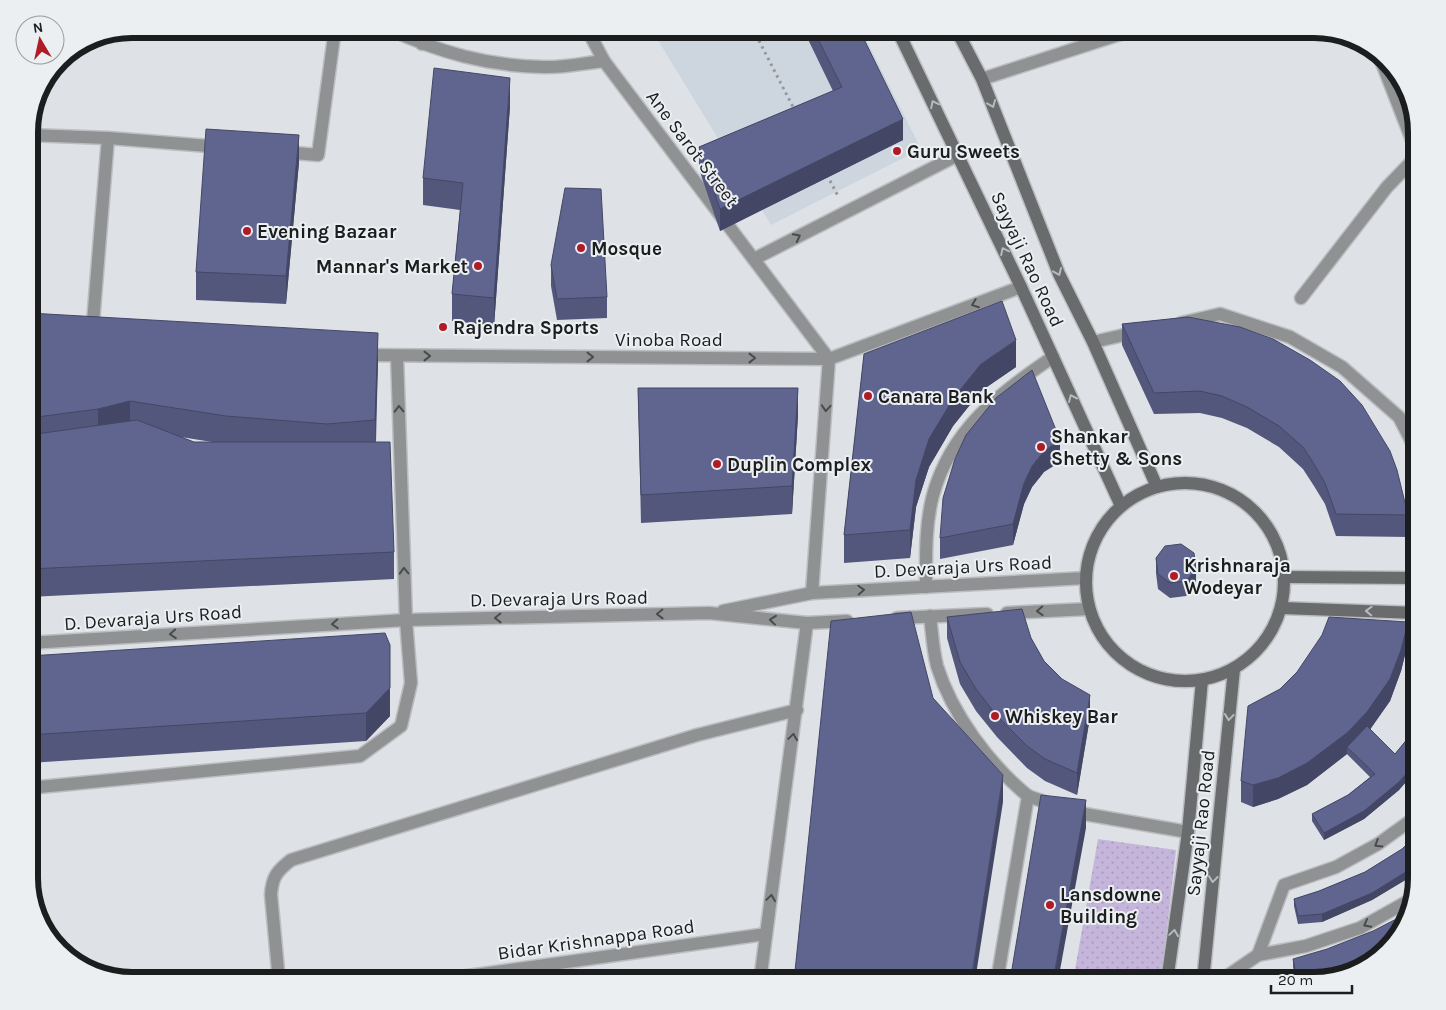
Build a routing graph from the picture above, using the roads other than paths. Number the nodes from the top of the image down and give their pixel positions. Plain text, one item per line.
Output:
1 (334, 38) edge
2 (409, 38) edge
3 (422, 38) edge
4 (592, 38) edge
5 (901, 38) edge
6 (961, 38) edge
7 (1108, 38) edge
8 (422, 44) junction
9 (604, 61) junction
10 (1384, 68) edge
11 (982, 78) junction
12 (1408, 131) edge
13 (38, 135) edge
14 (108, 138) junction
15 (232, 148) edge
16 (270, 151) edge
17 (958, 155) junction
18 (1408, 164) edge
19 (754, 259) junction
20 (1021, 287) junction
21 (1301, 298) dead end
22 (1166, 326) edge
23 (1147, 330) edge
24 (92, 340) edge
25 (1093, 342) junction
26 (353, 355) edge
27 (398, 356) junction
28 (1053, 357) junction
29 (829, 359) junction
30 (1408, 434) edge
31 (401, 458) junction
32 (384, 459) edge
33 (1157, 487) junction
34 (1121, 506) junction
35 (1285, 577) junction
36 (1086, 578) junction
37 (1408, 578) edge
38 (926, 587) junction
39 (812, 592) junction
40 (1089, 608) junction
41 (1282, 608) junction
42 (709, 613) junction
43 (1408, 613) edge
44 (930, 616) junction
45 (883, 619) edge
46 (406, 620) junction
47 (864, 620) edge
48 (807, 623) junction
49 (38, 642) edge
50 (1234, 669) junction
51 (1202, 680) junction
52 (797, 710) junction
53 (38, 787) edge
54 (1028, 796) junction
55 (1408, 822) edge
56 (1188, 832) junction
57 (1406, 902) edge
58 (766, 934) junction
59 (1258, 955) junction
60 (278, 972) edge
61 (496, 972) edge
62 (761, 972) edge
63 (999, 972) edge
64 (1168, 972) edge
65 (1204, 972) edge
66 (1233, 972) edge

1 - 16 street
2 - 8 street
3 - 8 street
4 - 9 street, Ane Sarot Street
17 -> 5 main road, Sayyaji Rao Road
6 - 11 main road, Sayyaji Rao Road
7 - 11 street
8 - 9 street
9 - 19 street, Ane Sarot Street
10 - 12 street
11 -> 25 main road, Sayyaji Rao Road
13 - 14 street
14 - 15 street
14 - 24 street
19 -> 17 street
20 -> 17 main road, Sayyaji Rao Road
18 - 21 street
19 - 29 street, Ane Sarot Street
20 - 28 main road, Sayyaji Rao Road
20 -> 29 street
22 - 30 street
23 - 25 street
25 - 33 main road, Sayyaji Rao Road
26 - 27 street, Vinoba Road
27 -> 29 street, Vinoba Road
31 -> 27 street
34 -> 28 main road, Sayyaji Rao Road
28 - 38 street
29 -> 39 street
31 - 32 street
46 -> 31 street
33 - 34 main road
33 - 35 main road
34 - 36 main road
35 - 37 main road
35 - 41 main road
36 - 38 street, D. Devaraja Urs Road
36 - 40 main road
39 -> 38 street, D. Devaraja Urs Road
39 - 42 street, D. Devaraja Urs Road
40 -> 44 street
40 - 51 main road
43 -> 41 main road
41 - 50 main road
42 -> 46 street, D. Devaraja Urs Road
48 -> 42 street, D. Devaraja Urs Road
44 - 45 street
44 - 54 street
46 -> 49 street, D. Devaraja Urs Road
46 - 53 street
47 - 48 street, D. Devaraja Urs Road
48 - 52 street
50 - 51 main road
50 -> 65 main road, Sayyaji Rao Road
51 - 56 main road, Sayyaji Rao Road
58 -> 52 street
52 - 60 street
54 - 56 street
54 - 63 street
55 -> 59 street
64 -> 56 main road, Sayyaji Rao Road
57 -> 59 street
58 - 61 street, Bidar Krishnappa Road
58 - 62 street
59 - 66 street

